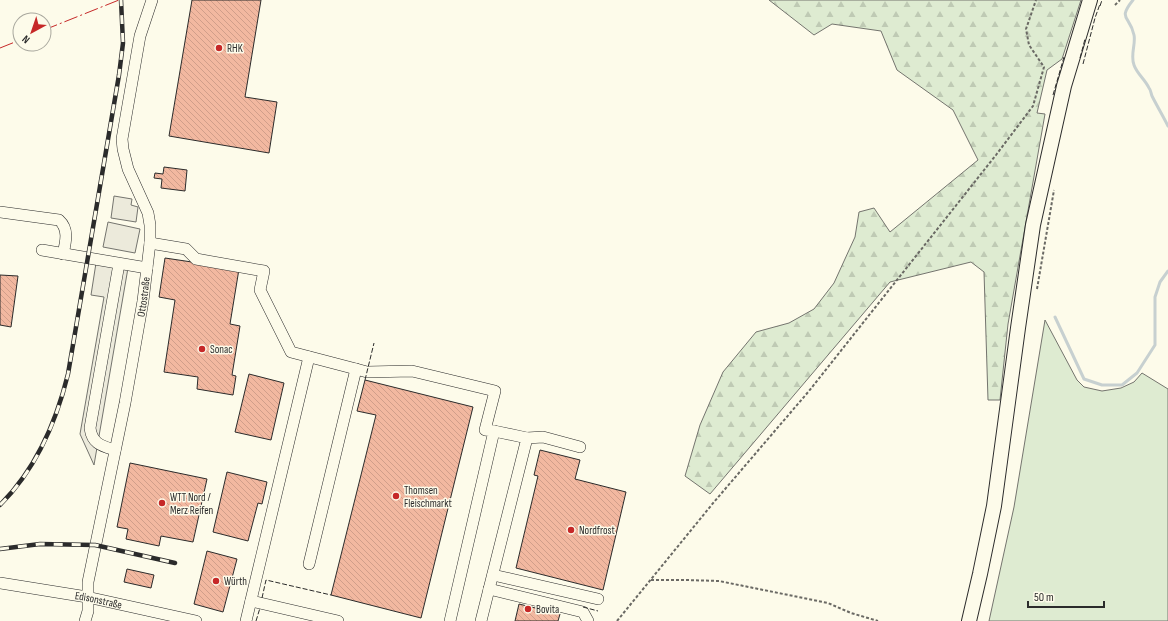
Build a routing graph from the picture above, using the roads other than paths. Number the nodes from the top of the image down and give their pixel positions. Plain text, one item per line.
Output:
1 (152, 0) edge
2 (1090, 0) edge
3 (0, 212) edge
4 (150, 243) junction
5 (42, 250) dead end
6 (63, 254) junction
7 (119, 264) junction
8 (147, 268) junction
9 (309, 357) junction
10 (356, 369) junction
11 (494, 431) junction
12 (527, 438) junction
13 (580, 447) dead end
14 (115, 450) junction
15 (309, 564) dead end
16 (493, 575) junction
17 (0, 583) edge
18 (489, 589) junction
19 (87, 597) junction
20 (598, 599) dead end
21 (251, 601) junction
22 (174, 619) edge
23 (86, 621) edge
24 (196, 621) edge
25 (246, 621) edge
26 (338, 621) edge
27 (450, 621) edge
28 (481, 621) edge
29 (588, 621) edge
30 (969, 621) edge

1 - 4 street, Ottostraße
2 - 30 main road
3 - 6 street
4 - 8 street, Ottostraße
4 - 9 street
5 - 6 street
6 - 7 street
7 - 8 street
7 - 14 street
8 - 14 street, Ottostraße
9 - 10 street
9 - 21 street
10 - 11 street
10 - 15 street
11 - 12 street
11 - 27 street
12 - 13 street
12 - 16 street
14 - 19 street, Ottostraße
16 - 18 street
16 - 20 street
17 - 19 street, Edisonstraße
18 - 28 street
18 - 29 street
19 - 22 street, Edisonstraße
19 - 23 street, Ottostraße
21 - 25 street
21 - 26 street
22 - 24 street, Edisonstraße

